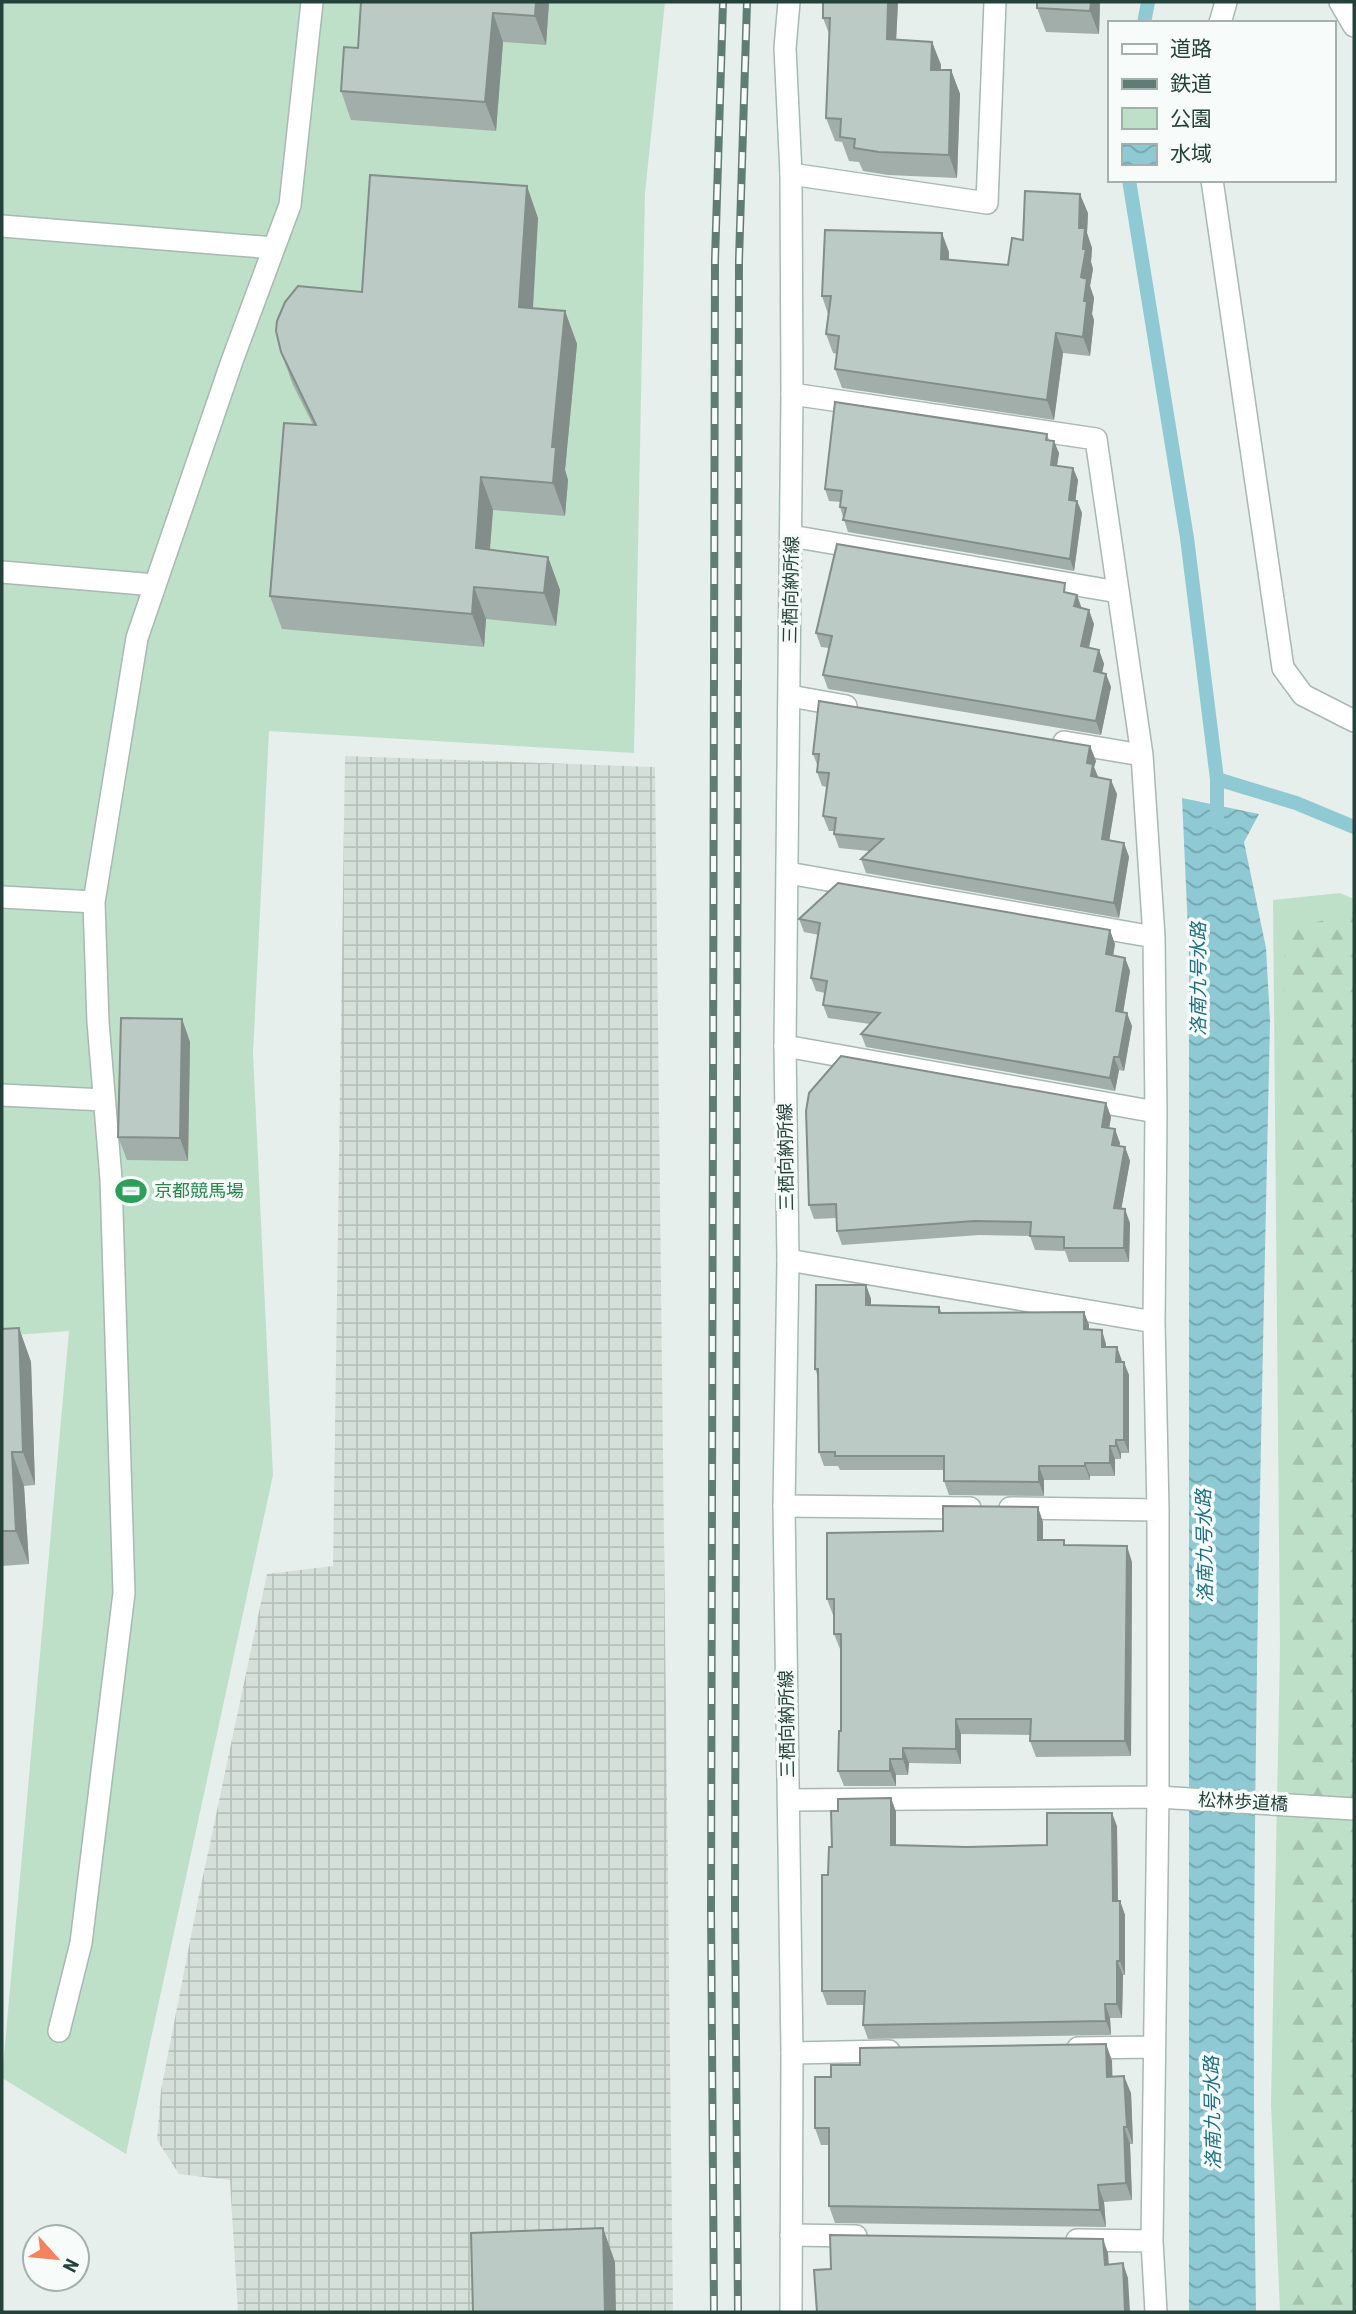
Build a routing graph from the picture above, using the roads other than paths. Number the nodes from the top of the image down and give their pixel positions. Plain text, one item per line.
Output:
1 (312, 2) edge
2 (789, 2) edge
3 (995, 2) edge
4 (1226, 2) edge
5 (1340, 2) edge
6 (1221, 21) edge
7 (1354, 26) edge
8 (791, 174) junction
9 (1212, 182) edge
10 (2, 226) edge
11 (274, 248) junction
12 (792, 394) junction
13 (791, 536) junction
14 (2, 572) edge
15 (155, 585) junction
16 (1118, 592) junction
17 (790, 696) junction
18 (871, 710) edge
19 (1354, 721) edge
20 (1047, 739) edge
21 (1142, 755) junction
22 (788, 873) junction
23 (2, 897) edge
24 (94, 902) junction
25 (1154, 937) junction
26 (785, 1046) junction
27 (2, 1095) edge
28 (104, 1100) junction
29 (1156, 1112) junction
30 (788, 1260) junction
31 (1154, 1322) junction
32 (784, 1506) junction
33 (1158, 1510) junction
34 (1158, 1797) junction
35 (789, 1800) junction
36 (1354, 1809) edge
37 (59, 2031) dead end
38 (1153, 2047) junction
39 (1056, 2049) edge
40 (903, 2051) edge
41 (792, 2053) junction
42 (791, 2235) junction
43 (874, 2236) edge
44 (1055, 2239) edge
45 (1152, 2241) junction
46 (791, 2312) edge
47 (1156, 2312) edge

1 - 11 street
2 - 8 street, 三栖向納所線
3 - 8 street
4 - 6 street
5 - 7 street
8 - 12 street, 三栖向納所線
9 - 19 street
10 - 11 street
11 - 15 street
12 - 13 street, 三栖向納所線
12 - 16 street
13 - 16 street
13 - 17 street, 三栖向納所線
14 - 15 street
15 - 24 street
16 - 21 street
17 - 18 street
17 - 22 street, 三栖向納所線
20 - 21 street
21 - 25 street
22 - 25 street
22 - 26 street, 三栖向納所線
23 - 24 street
24 - 28 street
25 - 29 street
26 - 29 street
26 - 30 street, 三栖向納所線
27 - 28 street
28 - 37 street
29 - 31 street
30 - 31 street
30 - 32 street, 三栖向納所線
31 - 33 street
32 - 33 street
32 - 35 street, 三栖向納所線
33 - 34 street
34 - 35 street, 松林歩道橋
34 - 36 street, 松林歩道橋
34 - 38 street
35 - 41 street, 三栖向納所線
38 - 39 street
38 - 45 street
40 - 41 street
41 - 42 street, 三栖向納所線
42 - 43 street
42 - 46 street, 三栖向納所線
44 - 45 street
45 - 47 street

